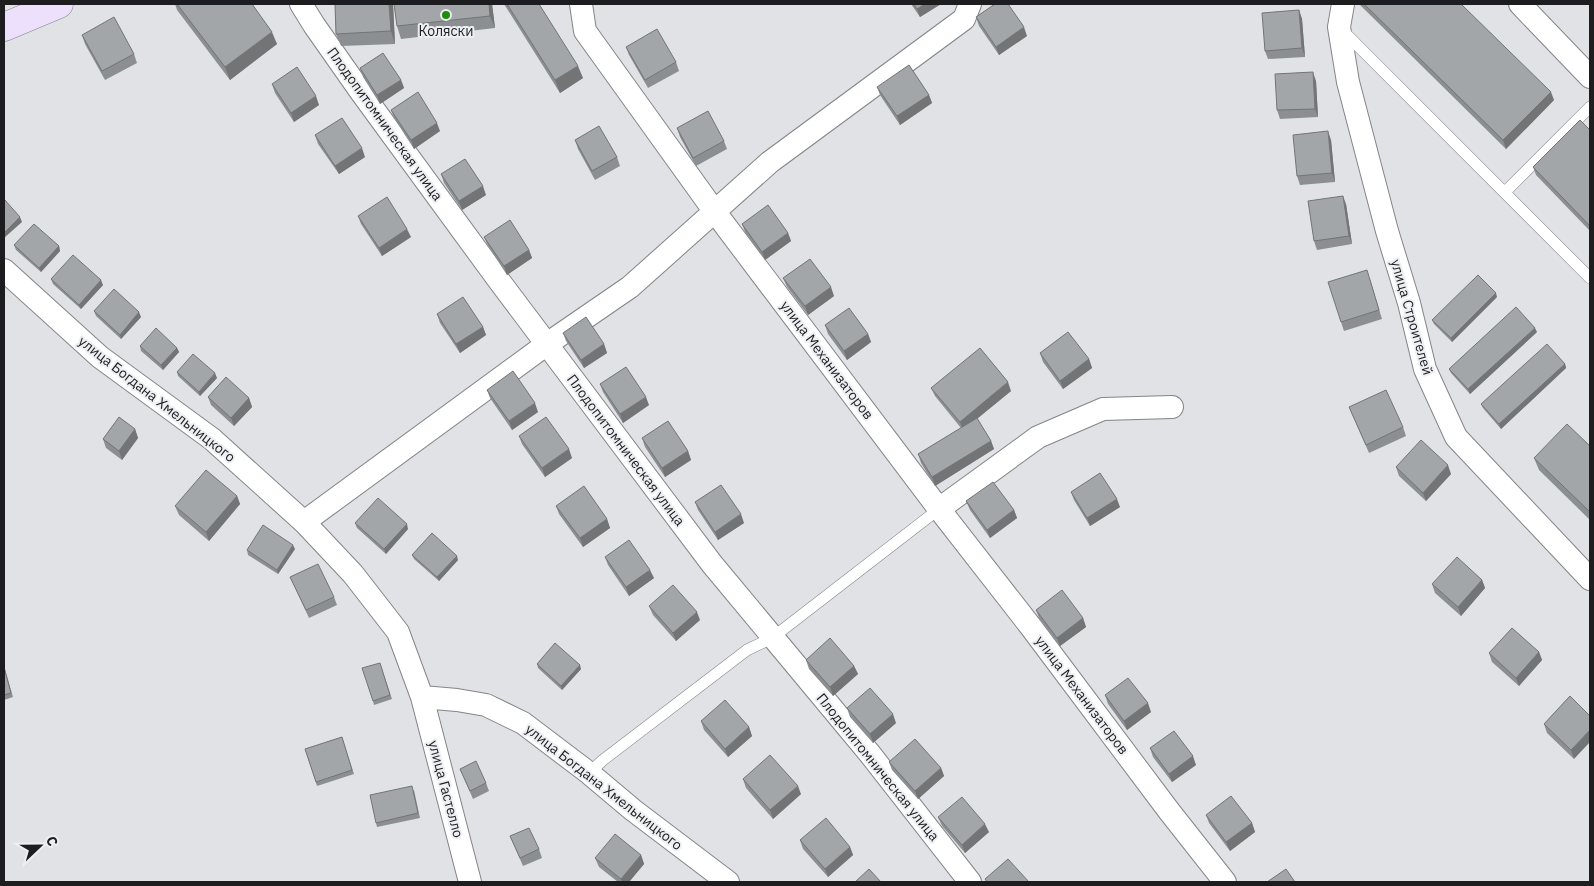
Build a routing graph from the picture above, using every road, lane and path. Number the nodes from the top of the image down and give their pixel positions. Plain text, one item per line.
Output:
1 (59, 4) edge
2 (301, 4) edge
3 (581, 4) edge
4 (970, 4) edge
5 (1343, 4) edge
6 (1520, 4) edge
7 (4, 27) edge
8 (1339, 27) junction
9 (1590, 77) edge
10 (1590, 108) edge
11 (1505, 192) junction
12 (715, 212) junction
13 (4, 270) edge
14 (1590, 278) edge
15 (547, 344) junction
16 (1172, 407) dead end
17 (939, 509) junction
18 (304, 522) junction
19 (1590, 579) edge
20 (772, 638) junction
21 (422, 697) junction
22 (589, 773) junction
23 (470, 882) edge
24 (728, 882) edge
25 (970, 882) edge
26 (1225, 882) edge

1 - 7 main road
2 - 15 street, Плодопитомническая улица
3 - 12 street, улица Механизаторов
4 - 12 street
5 - 8 street, улица Строителей
6 - 9 street
8 - 11 lane
8 - 19 street, улица Строителей
10 - 11 lane
11 - 14 lane
12 - 15 street
12 - 17 street, улица Механизаторов
13 - 18 street, улица Богдана Хмельницкого
15 - 18 street
15 - 20 street, Плодопитомническая улица
16 - 17 street
17 - 20 lane
17 - 26 street, улица Механизаторов
18 - 21 street, улица Богдана Хмельницкого
20 - 22 lane
20 - 25 street, Плодопитомническая улица
21 - 22 street, улица Богдана Хмельницкого
21 - 23 street, улица Гастелло
22 - 24 street, улица Богдана Хмельницкого

